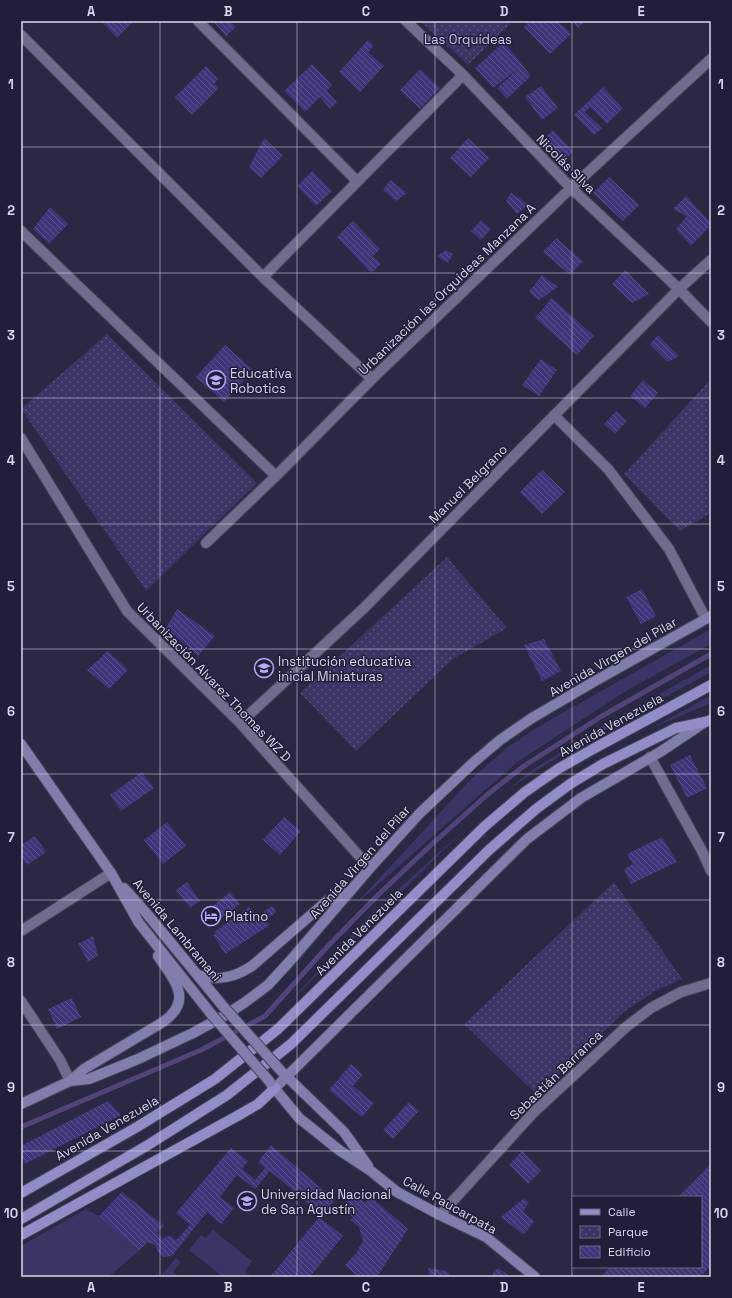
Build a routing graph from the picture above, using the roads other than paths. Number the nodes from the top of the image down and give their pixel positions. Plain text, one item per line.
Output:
1 (198, 21) edge
2 (406, 21) edge
3 (21, 35) edge
4 (711, 59) edge
5 (463, 75) junction
6 (357, 181) junction
7 (571, 188) junction
8 (21, 231) edge
9 (711, 260) edge
10 (263, 277) junction
11 (679, 289) junction
12 (711, 322) edge
13 (372, 379) junction
14 (554, 415) junction
15 (21, 438) edge
16 (276, 476) junction
17 (206, 543) dead end
18 (708, 618) edge
19 (711, 685) edge
20 (708, 721) edge
21 (240, 723) junction
22 (21, 744) edge
23 (650, 758) junction
24 (370, 868) junction
25 (711, 871) edge
26 (111, 873) junction
27 (352, 890) junction
28 (139, 923) junction
29 (21, 931) edge
30 (198, 975) junction
31 (711, 984) edge
32 (21, 1001) edge
33 (284, 1074) junction
34 (70, 1081) junction
35 (272, 1085) junction
36 (21, 1104) edge
37 (371, 1171) junction
38 (21, 1193) edge
39 (440, 1215) junction
40 (21, 1219) edge
41 (21, 1236) edge
42 (535, 1277) edge

1 - 6 street
2 - 5 street, Nicolás SIlva
3 - 10 street
4 - 7 street, Urbanización las Orquídeas Manzana A
5 - 6 street
5 - 7 street, Nicolás SIlva
6 - 10 street
7 - 11 street, Nicolás SIlva
7 - 13 street, Urbanización las Orquídeas Manzana A
8 - 16 street
9 - 11 street, Manuel Belgrano
10 - 13 street
11 - 12 street, Nicolás SIlva
11 - 14 street, Manuel Belgrano
13 - 16 street, Urbanización las Orquídeas Manzana A
14 - 18 street
14 - 21 street, Manuel Belgrano
15 - 21 street, Urbanización Alvarez Thomas WZ D
16 - 17 street, Urbanización las Orquídeas Manzana A
18 - 24 main road, Avenida Virgen del Pilar
19 - 38 main road, Avenida Venezuela
20 - 23 main road
20 - 40 main road
21 - 24 street, Urbanización Alvarez Thomas WZ D
22 - 26 main road, Avenida Lambramani
23 - 25 street
23 - 33 main road
24 - 27 main road, Avenida Virgen del Pilar
26 - 28 main road, Avenida Lambramani
26 - 29 street
26 - 30 main road, Avenida Lambramani
27 - 30 main road
27 - 34 main road, Avenida Virgen del Pilar
28 - 34 main road
28 - 35 main road, Avenida Lambramani, bridge
30 - 33 main road, Avenida Lambramani, bridge
31 - 39 street, Sebastián Barranca
32 - 34 street
33 - 35 main road
33 - 37 main road, Calle Paucarpata
34 - 36 main road, Avenida Virgen del Pilar
35 - 37 main road, Calle Paucarpata
35 - 41 main road
37 - 39 main road, Calle Paucarpata
39 - 42 main road, Calle Paucarpata

